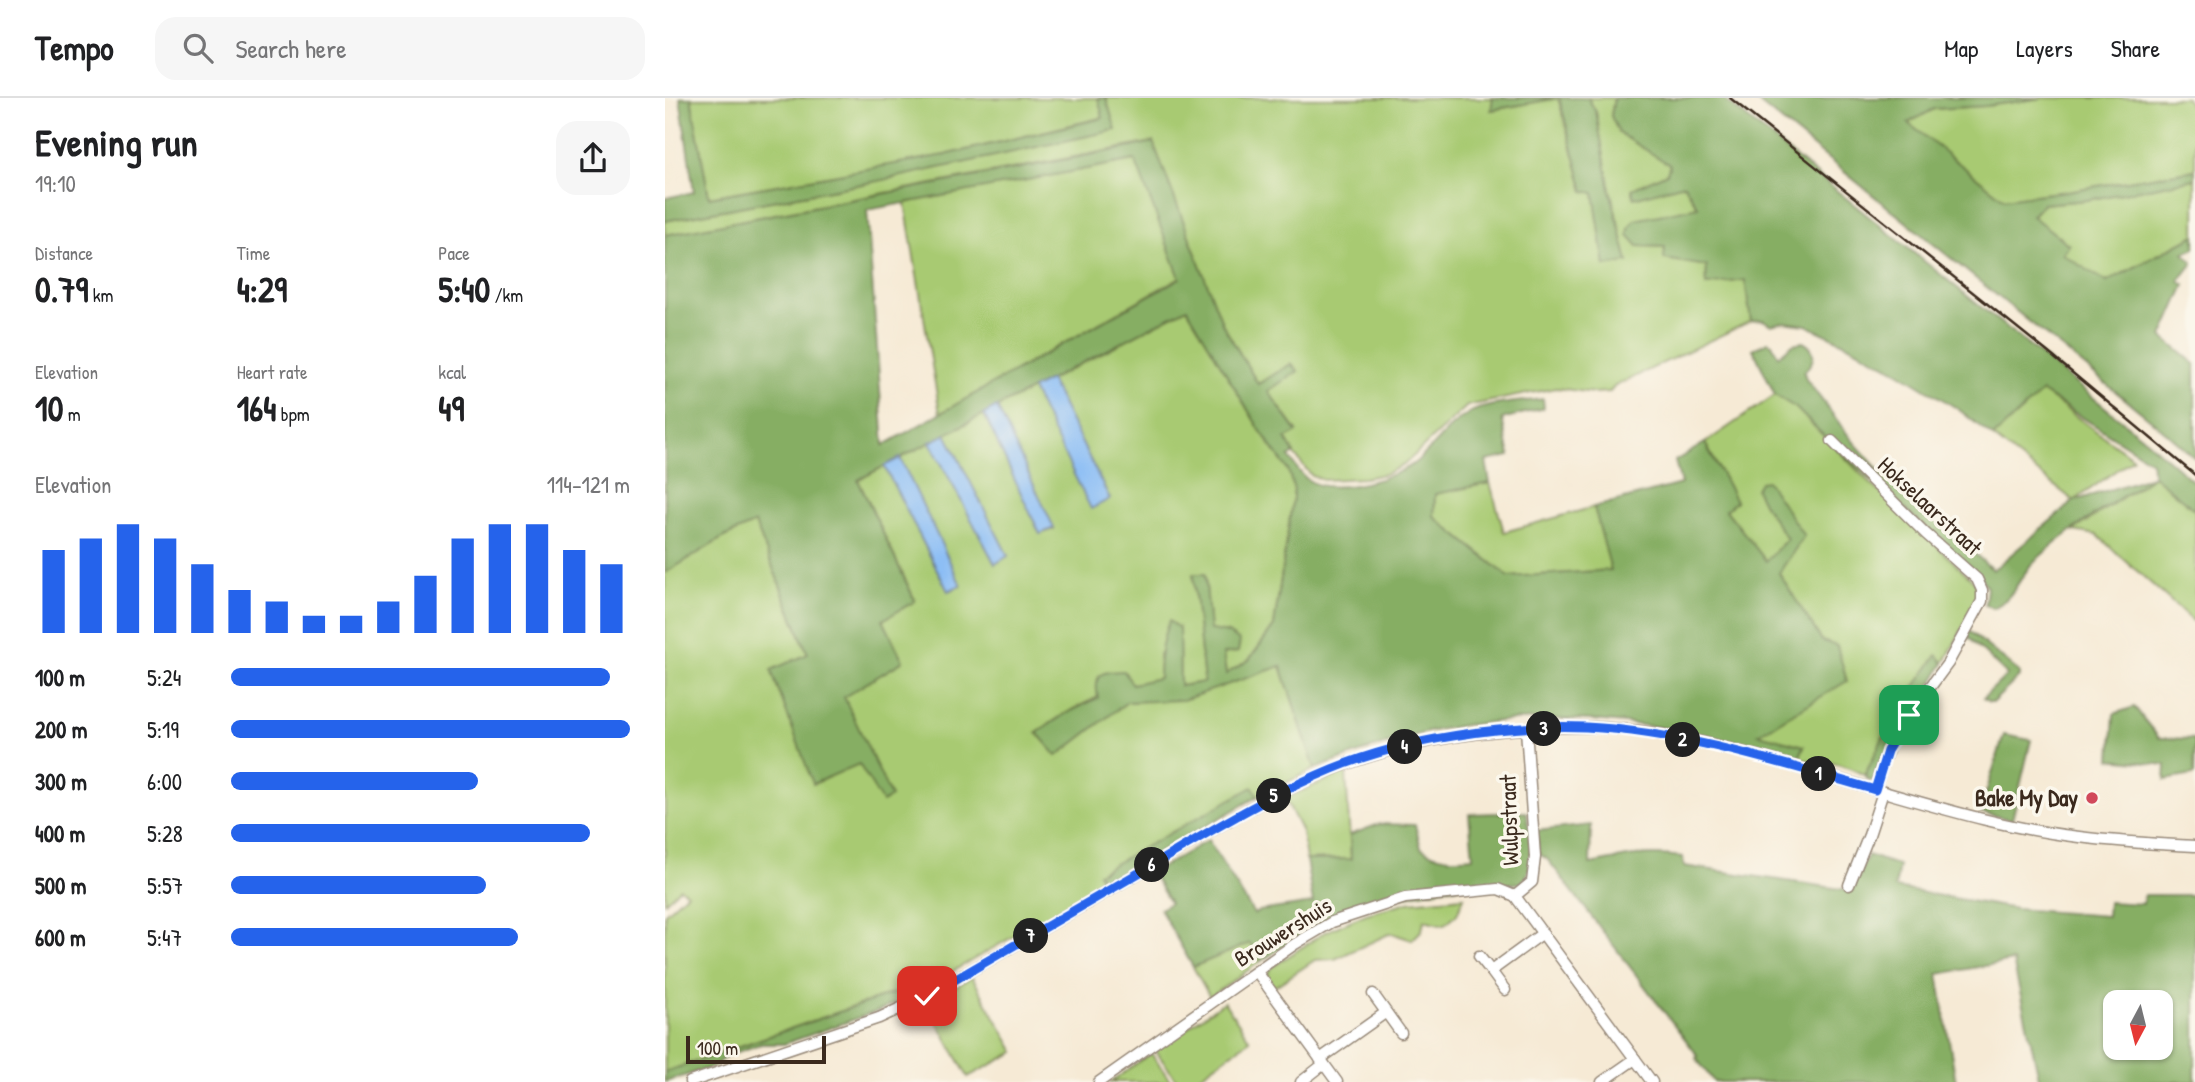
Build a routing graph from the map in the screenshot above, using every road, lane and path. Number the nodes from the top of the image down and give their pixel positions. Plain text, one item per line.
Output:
1 (1832, 441) dead end
2 (1526, 729) junction
3 (1879, 791) junction
4 (2195, 846) edge
5 (1849, 885) dead end
6 (1515, 896) junction
7 (1543, 933) junction
8 (1479, 956) dead end
9 (1491, 971) junction
10 (1257, 972) junction
11 (1505, 990) dead end
12 (1373, 994) dead end
13 (1385, 1013) junction
14 (1401, 1033) dead end
15 (1635, 1059) junction
16 (1322, 1062) junction
17 (689, 1082) edge
18 (1099, 1082) edge
19 (1301, 1082) edge
20 (1337, 1082) edge
21 (1602, 1082) edge
22 (1652, 1082) edge

1 - 3 street, Hokselaarstraat
2 - 3 street
2 - 6 street, Wulpstraat
2 - 17 street
3 - 4 street
3 - 5 street
6 - 7 street, Wulpstraat
6 - 10 street, Brouwershuis
7 - 9 street
7 - 15 street, Wulpstraat
8 - 9 street
9 - 11 street
10 - 16 street
10 - 18 street, Brouwershuis
12 - 13 street
13 - 14 street
13 - 16 street
15 - 21 street
15 - 22 street, Wulpstraat
16 - 19 street
16 - 20 street

